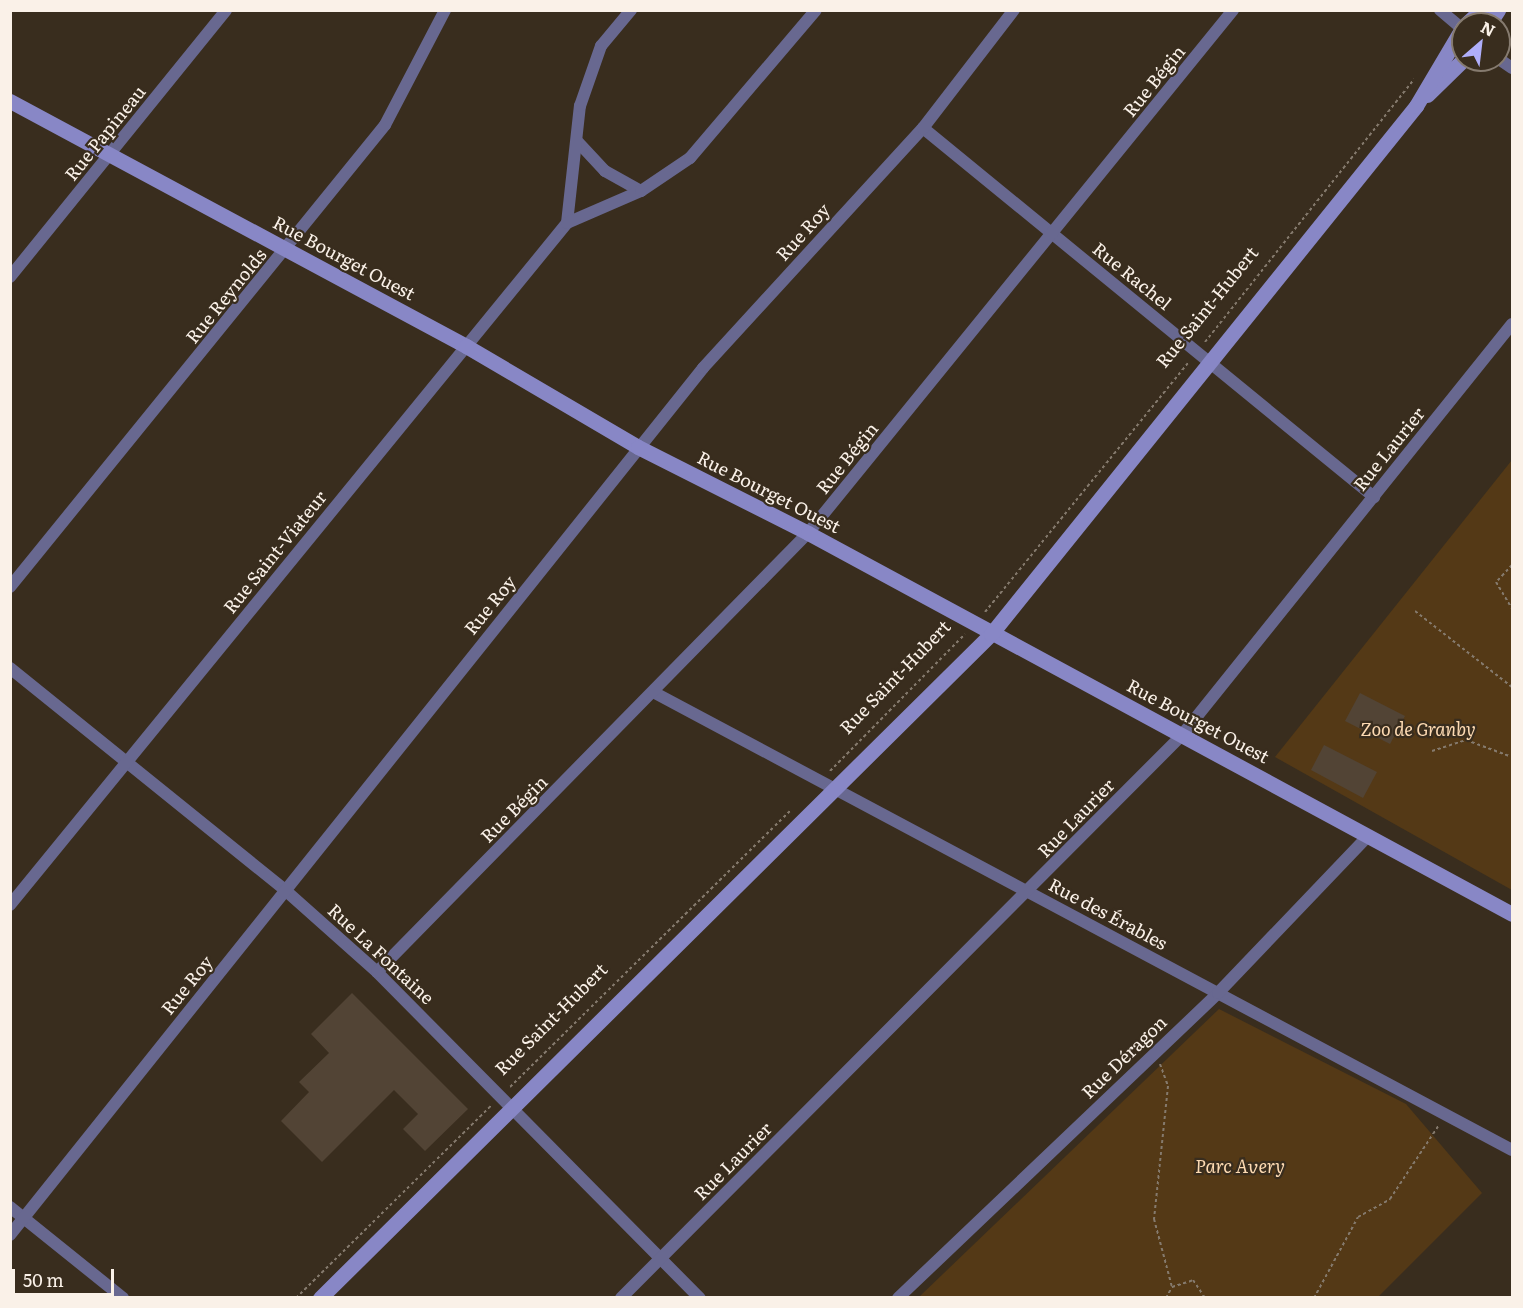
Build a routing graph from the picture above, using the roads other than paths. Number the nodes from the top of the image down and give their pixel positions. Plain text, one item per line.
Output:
1 (226, 10) edge
2 (445, 10) edge
3 (631, 10) edge
4 (816, 10) edge
5 (1014, 10) edge
6 (1233, 10) edge
7 (1451, 47) edge
8 (1451, 72) edge
9 (10, 101) edge
10 (1416, 106) junction
11 (923, 128) junction
12 (577, 141) junction
13 (109, 157) junction
14 (641, 191) junction
15 (567, 223) junction
16 (1054, 235) junction
17 (288, 249) junction
18 (10, 277) edge
19 (1512, 324) edge
20 (466, 346) junction
21 (1210, 363) junction
22 (638, 447) junction
23 (1374, 497) junction
24 (808, 533) junction
25 (10, 587) edge
26 (991, 634) junction
27 (10, 668) edge
28 (655, 693) junction
29 (1182, 735) junction
30 (127, 762) junction
31 (835, 789) junction
32 (1368, 836) junction
33 (285, 890) junction
34 (1029, 892) junction
35 (10, 905) edge
36 (1512, 914) edge
37 (377, 972) junction
38 (1218, 993) junction
39 (513, 1107) junction
40 (1512, 1150) edge
41 (10, 1207) edge
42 (24, 1218) junction
43 (10, 1235) edge
44 (660, 1259) junction
45 (123, 1298) edge
46 (320, 1298) edge
47 (621, 1298) edge
48 (700, 1298) edge
49 (898, 1298) edge

1 - 13 street, Rue Papineau
2 - 17 street, Rue Reynolds
3 - 12 street
4 - 14 street
5 - 11 street, Rue Roy
6 - 16 street, Rue Bégin
7 - 10 street, Rue Saint-Hubert
8 - 10 street
9 - 13 street, Rue Bourget Ouest
10 - 21 street, Rue Saint-Hubert
11 - 16 street, Rue Rachel
11 - 22 street, Rue Roy
12 - 14 street
12 - 15 street
13 - 17 street, Rue Bourget Ouest
13 - 18 street, Rue Papineau
14 - 15 street
15 - 20 street, Rue Saint-Viateur
16 - 21 street, Rue Rachel
16 - 24 street, Rue Bégin
17 - 20 street, Rue Bourget Ouest
17 - 25 street, Rue Reynolds
19 - 23 street, Rue Laurier
20 - 22 street, Rue Bourget Ouest
20 - 30 street, Rue Saint-Viateur
21 - 23 street, Rue Rachel
21 - 26 street, Rue Saint-Hubert
22 - 24 street, Rue Bourget Ouest
22 - 33 street, Rue Roy
23 - 29 street, Rue Laurier
24 - 26 street, Rue Bourget Ouest
24 - 28 street, Rue Bégin
26 - 29 street, Rue Bourget Ouest
26 - 31 street, Rue Saint-Hubert
27 - 30 street, Rue La Fontaine
28 - 31 street, Rue des Érables
28 - 37 street, Rue Bégin
29 - 32 street, Rue Bourget Ouest
29 - 34 street, Rue Laurier
30 - 33 street, Rue La Fontaine
30 - 35 street, Rue Saint-Viateur
31 - 34 street, Rue des Érables
31 - 39 street, Rue Saint-Hubert
32 - 36 street, Rue Bourget Ouest
32 - 38 street, Rue Déragon
33 - 37 street, Rue La Fontaine
33 - 42 street, Rue Roy
34 - 38 street, Rue des Érables
34 - 44 street, Rue Laurier
37 - 39 street, Rue La Fontaine
38 - 40 street, Rue des Érables
38 - 49 street, Rue Déragon
39 - 44 street, Rue La Fontaine
39 - 46 street, Rue Saint-Hubert
41 - 42 street
42 - 43 street, Rue Roy
42 - 45 street
44 - 47 street, Rue Laurier
44 - 48 street, Rue La Fontaine

